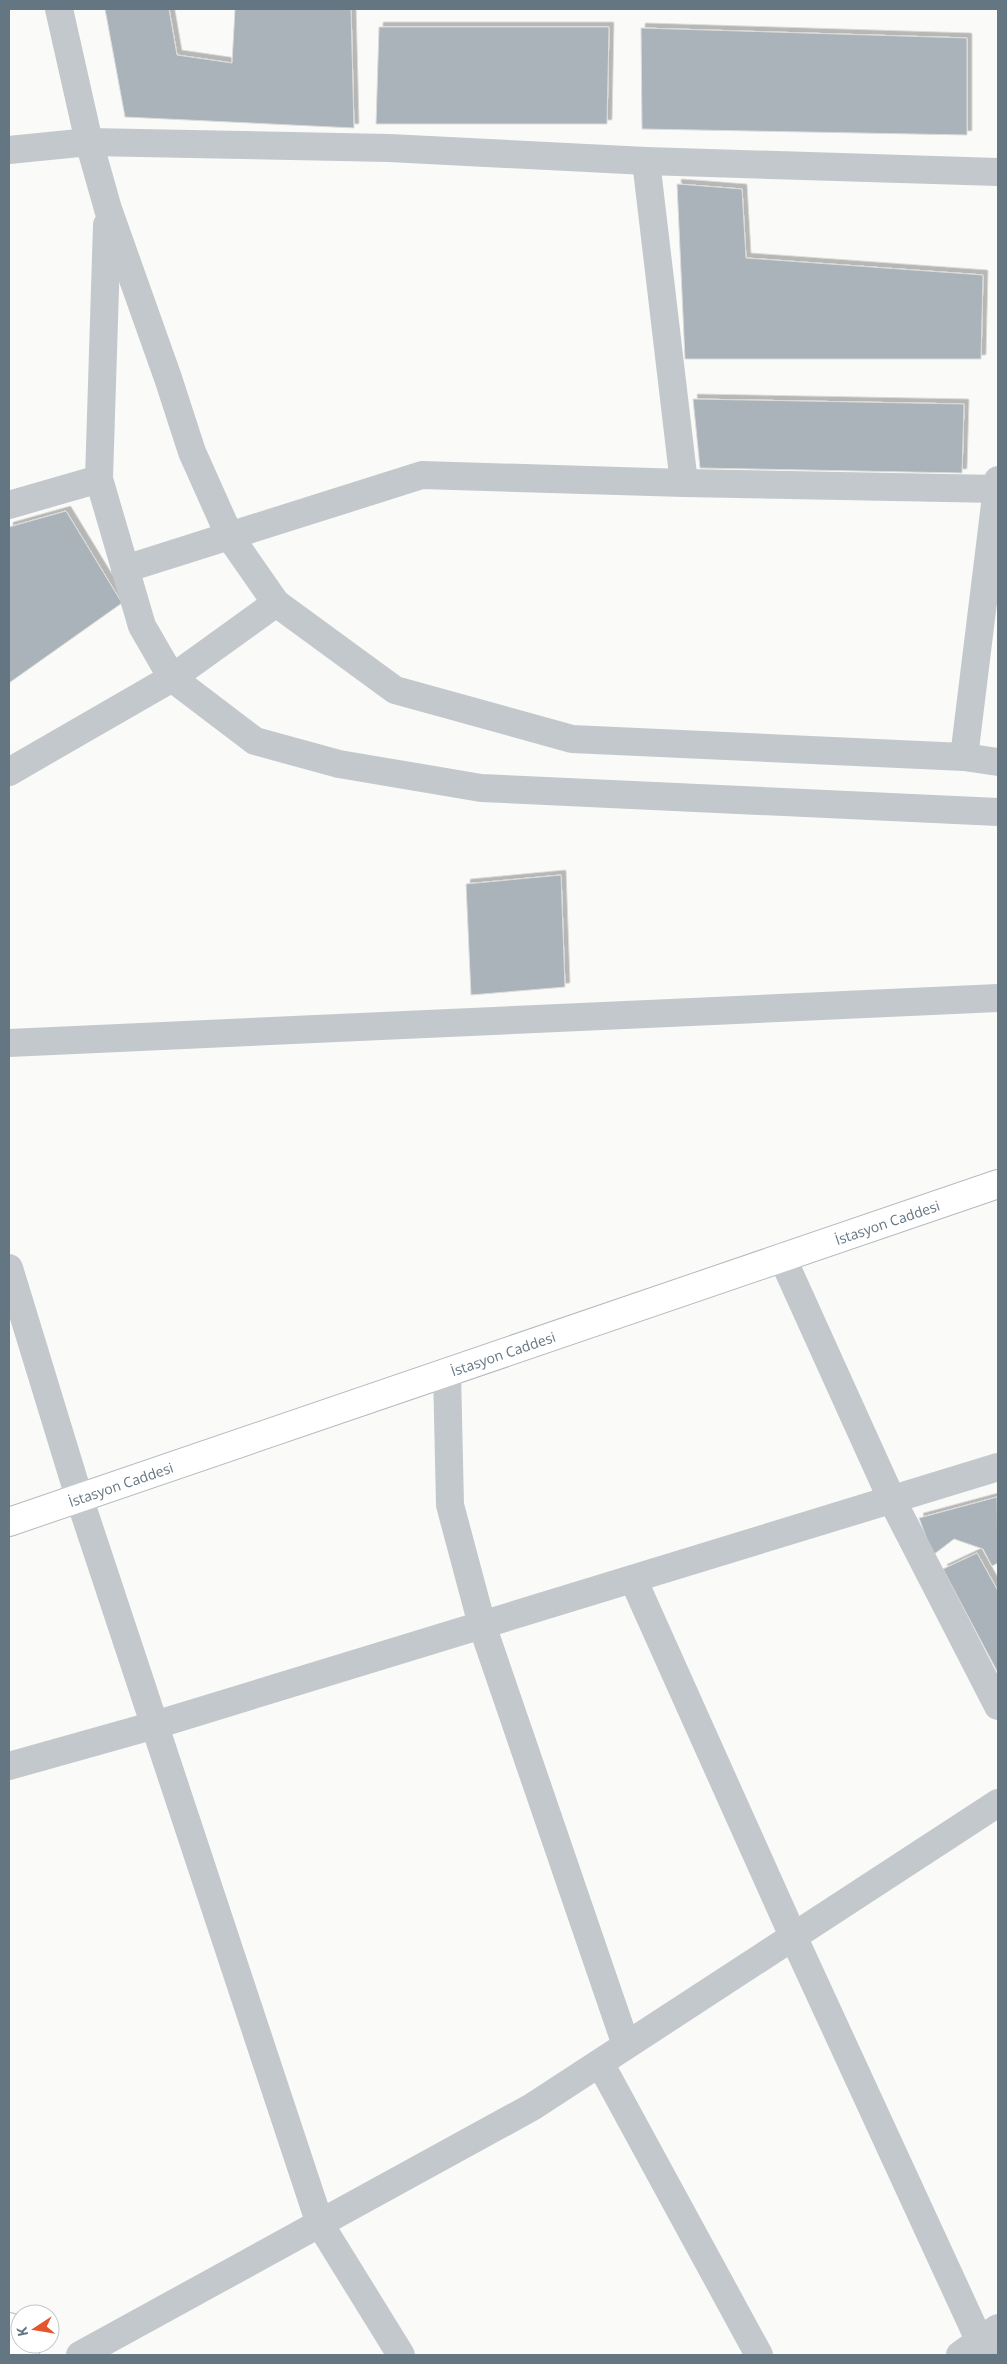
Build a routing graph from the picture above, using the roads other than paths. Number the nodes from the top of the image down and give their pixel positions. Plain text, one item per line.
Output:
1 (59, 9) edge
2 (89, 142) junction
3 (9, 150) edge
4 (646, 160) junction
5 (998, 172) edge
6 (108, 209) junction
7 (99, 479) junction
8 (684, 483) junction
9 (998, 486) edge
10 (9, 505) edge
11 (230, 537) junction
12 (125, 569) junction
13 (276, 603) junction
14 (172, 678) junction
15 (964, 757) junction
16 (998, 762) edge
17 (9, 772) edge
18 (998, 812) edge
19 (998, 998) edge
20 (9, 1043) edge
21 (998, 1184) edge
22 (782, 1257) junction
23 (9, 1268) edge
24 (13, 1300) edge
25 (447, 1372) junction
26 (998, 1467) edge
27 (79, 1498) junction
28 (892, 1500) junction
29 (9, 1522) edge
30 (634, 1579) junction
31 (482, 1625) junction
32 (998, 1706) edge
33 (155, 1725) junction
34 (9, 1766) edge
35 (998, 1804) edge
36 (793, 1936) junction
37 (626, 2045) junction
38 (600, 2063) junction
39 (320, 2224) junction
40 (9, 2327) edge
41 (981, 2345) edge
42 (25, 2355) edge
43 (80, 2355) edge
44 (401, 2355) edge
45 (759, 2355) edge

1 - 2 street
2 - 3 street
2 - 4 street
2 - 6 street
4 - 5 street
4 - 8 street
6 - 7 street
6 - 11 street
7 - 10 street
7 - 12 street
8 - 9 street
8 - 11 street
9 - 15 street
11 - 12 street
11 - 13 street
12 - 14 street
13 - 14 street
13 - 15 street
14 - 17 street
14 - 18 street
15 - 16 street
19 - 20 street
21 - 22 main road, İstasyon Caddesi
22 - 25 main road, İstasyon Caddesi
22 - 28 street
23 - 24 street
24 - 27 street
25 - 27 main road, İstasyon Caddesi
25 - 31 street
26 - 28 street
27 - 29 main road, İstasyon Caddesi
27 - 33 street
28 - 30 street
28 - 32 street
30 - 31 street
30 - 36 street
31 - 33 street
31 - 37 street
33 - 34 street
33 - 39 street
35 - 36 street
36 - 37 street
36 - 41 street
37 - 38 street
38 - 39 street
38 - 45 street
39 - 43 street
39 - 44 street
40 - 42 main road

